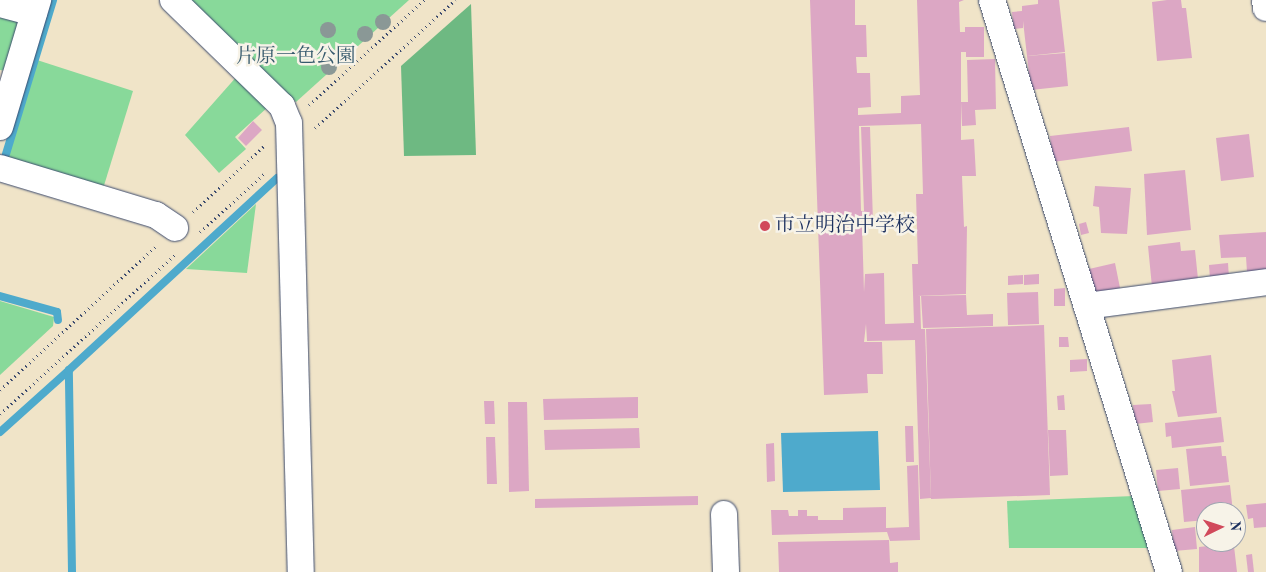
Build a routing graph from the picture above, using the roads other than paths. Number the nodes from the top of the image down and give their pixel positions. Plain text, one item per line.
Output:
1 (173, 0) edge
2 (992, 0) edge
3 (1265, 0) edge
4 (0, 4) edge
5 (36, 7) edge
6 (1266, 8) edge
7 (0, 127) edge
8 (0, 168) edge
9 (184, 238) road end
10 (1266, 282) edge
11 (1087, 306) junction
12 (724, 514) dead end
13 (301, 572) edge
14 (726, 572) edge
15 (1170, 572) edge

1 - 13 street
2 - 11 street
3 - 6 street
4 - 5 street
5 - 7 street
8 - 9 street
10 - 11 street
11 - 15 street
12 - 14 street

